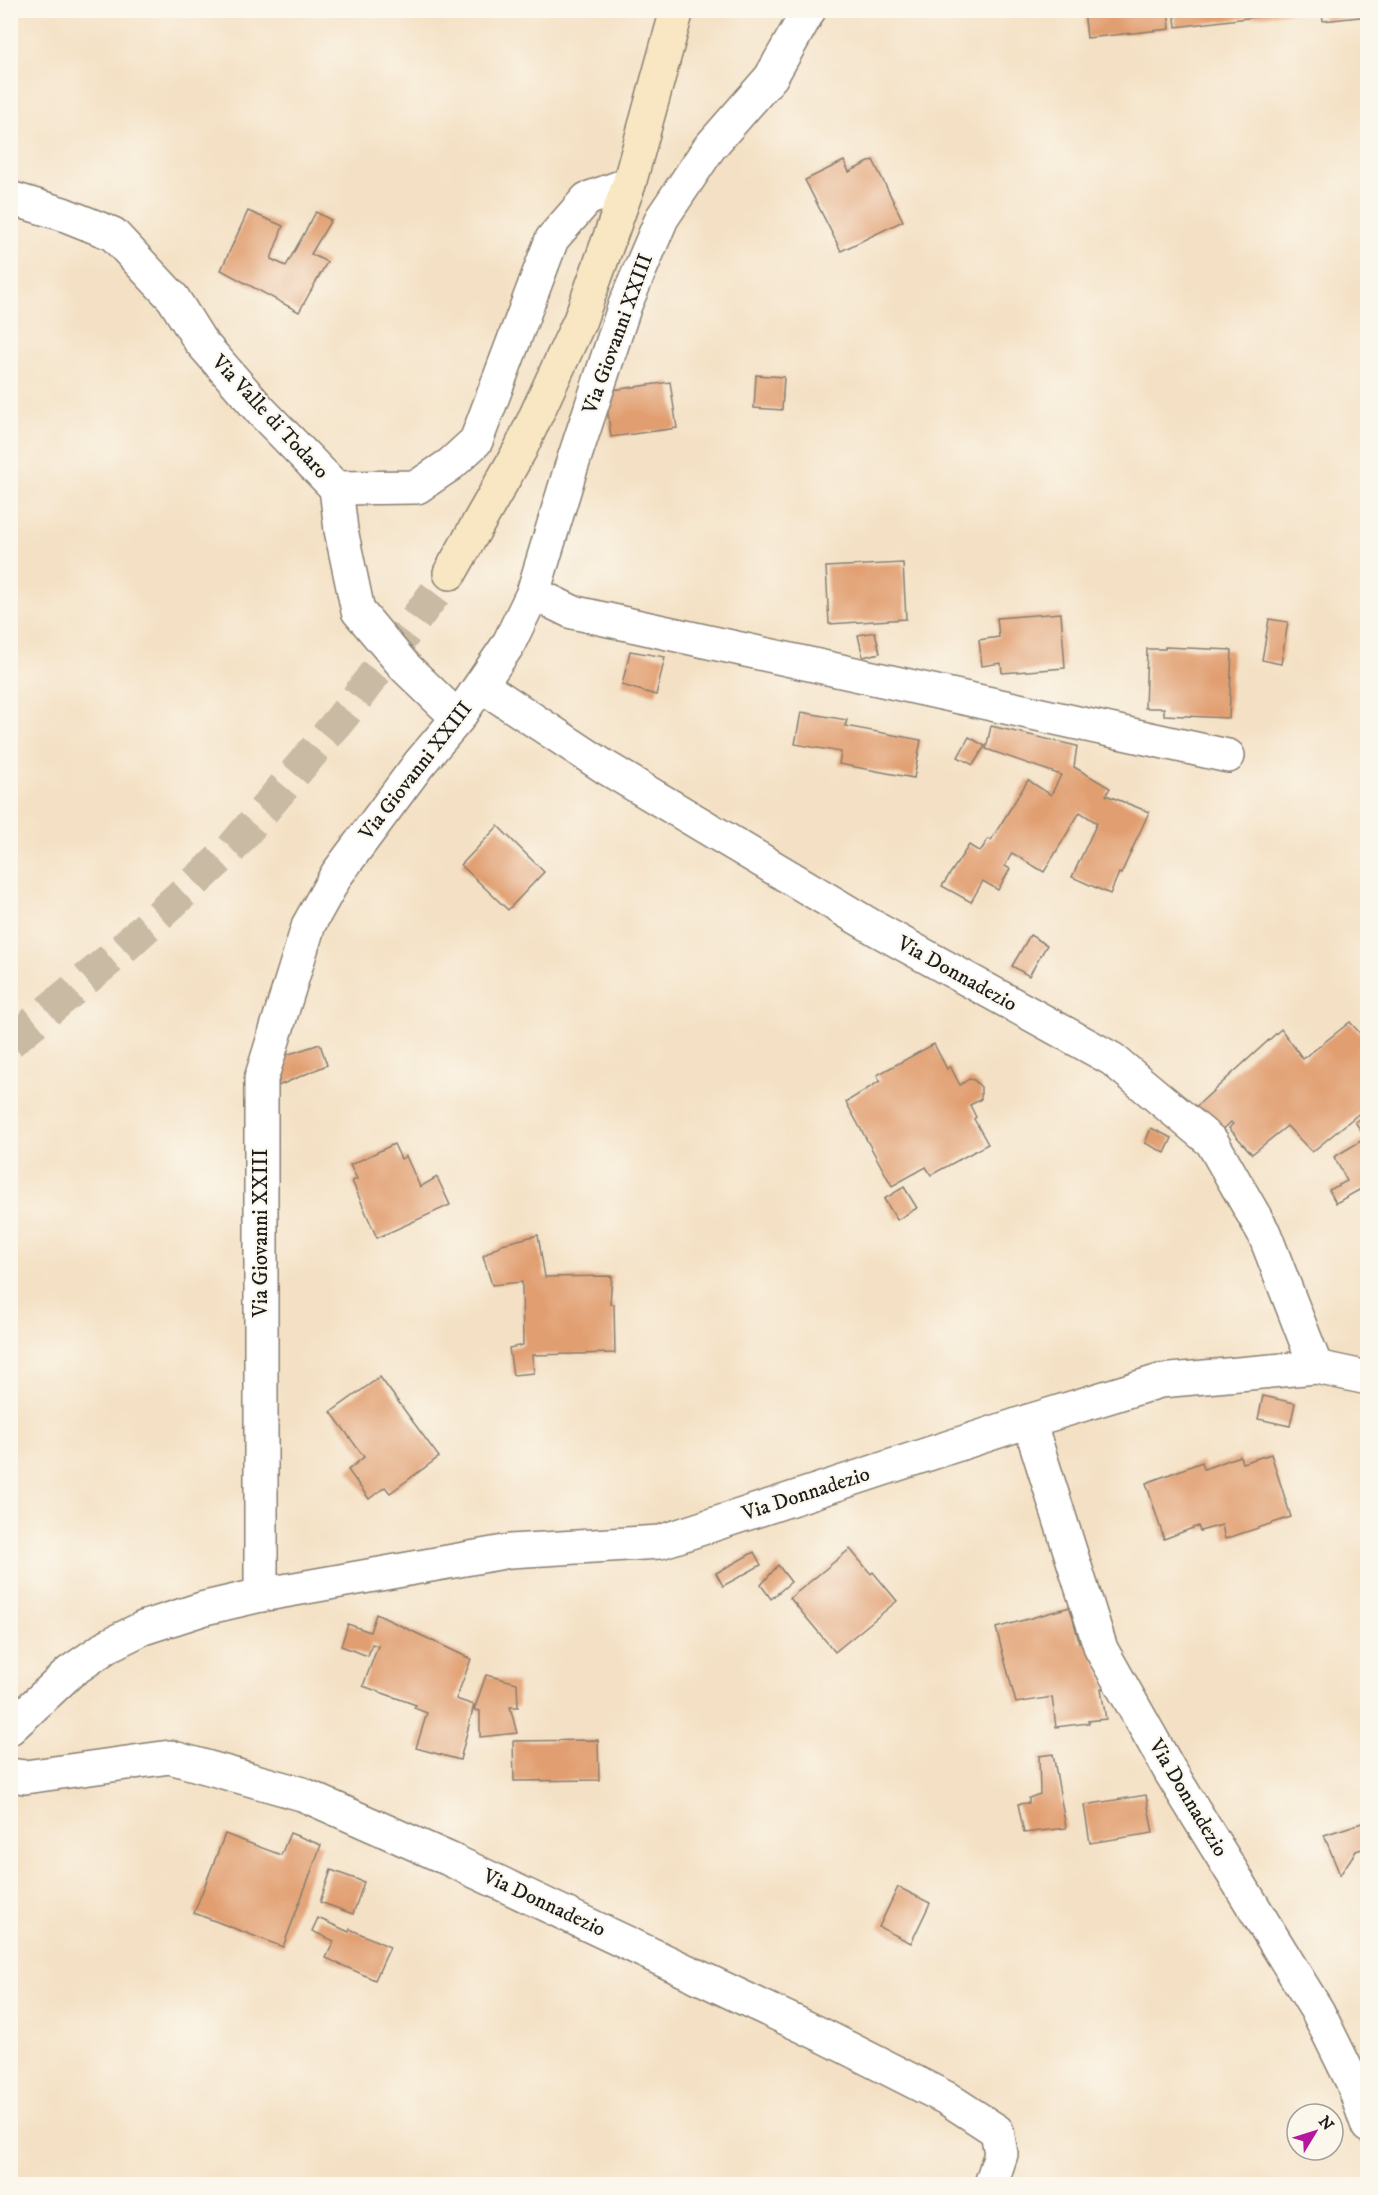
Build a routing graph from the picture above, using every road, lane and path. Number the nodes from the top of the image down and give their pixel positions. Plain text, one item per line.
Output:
1 (677, 10) edge
2 (810, 10) edge
3 (629, 184) junction
4 (10, 198) edge
5 (336, 488) junction
6 (450, 573) tunnel mouth
7 (533, 593) junction
8 (482, 686) junction
9 (458, 718) junction
10 (1228, 756) dead end
11 (1316, 1367) junction
12 (1368, 1378) edge
13 (1029, 1421) junction
14 (261, 1595) junction
15 (10, 1728) edge
16 (10, 1775) edge
17 (1368, 2126) edge
18 (991, 2184) edge

1 - 3 main road, Via Giovanni XXIII
2 - 7 street, Via Giovanni XXIII
3 - 5 street, Via Valle di Todaro
3 - 6 main road, Via Giovanni XXIII
4 - 5 street, Via Valle di Todaro
5 - 9 street
7 - 8 street, Via Giovanni XXIII
7 - 10 street
8 - 9 street, Via Giovanni XXIII
8 - 11 street, Via Donnadezio
9 - 14 street, Via Giovanni XXIII
11 - 12 street, Via Donnadezio
11 - 13 street, Via Donnadezio
13 - 14 street, Via Donnadezio
13 - 17 street, Via Donnadezio
14 - 15 street, Via Donnadezio
16 - 18 street, Via Donnadezio

